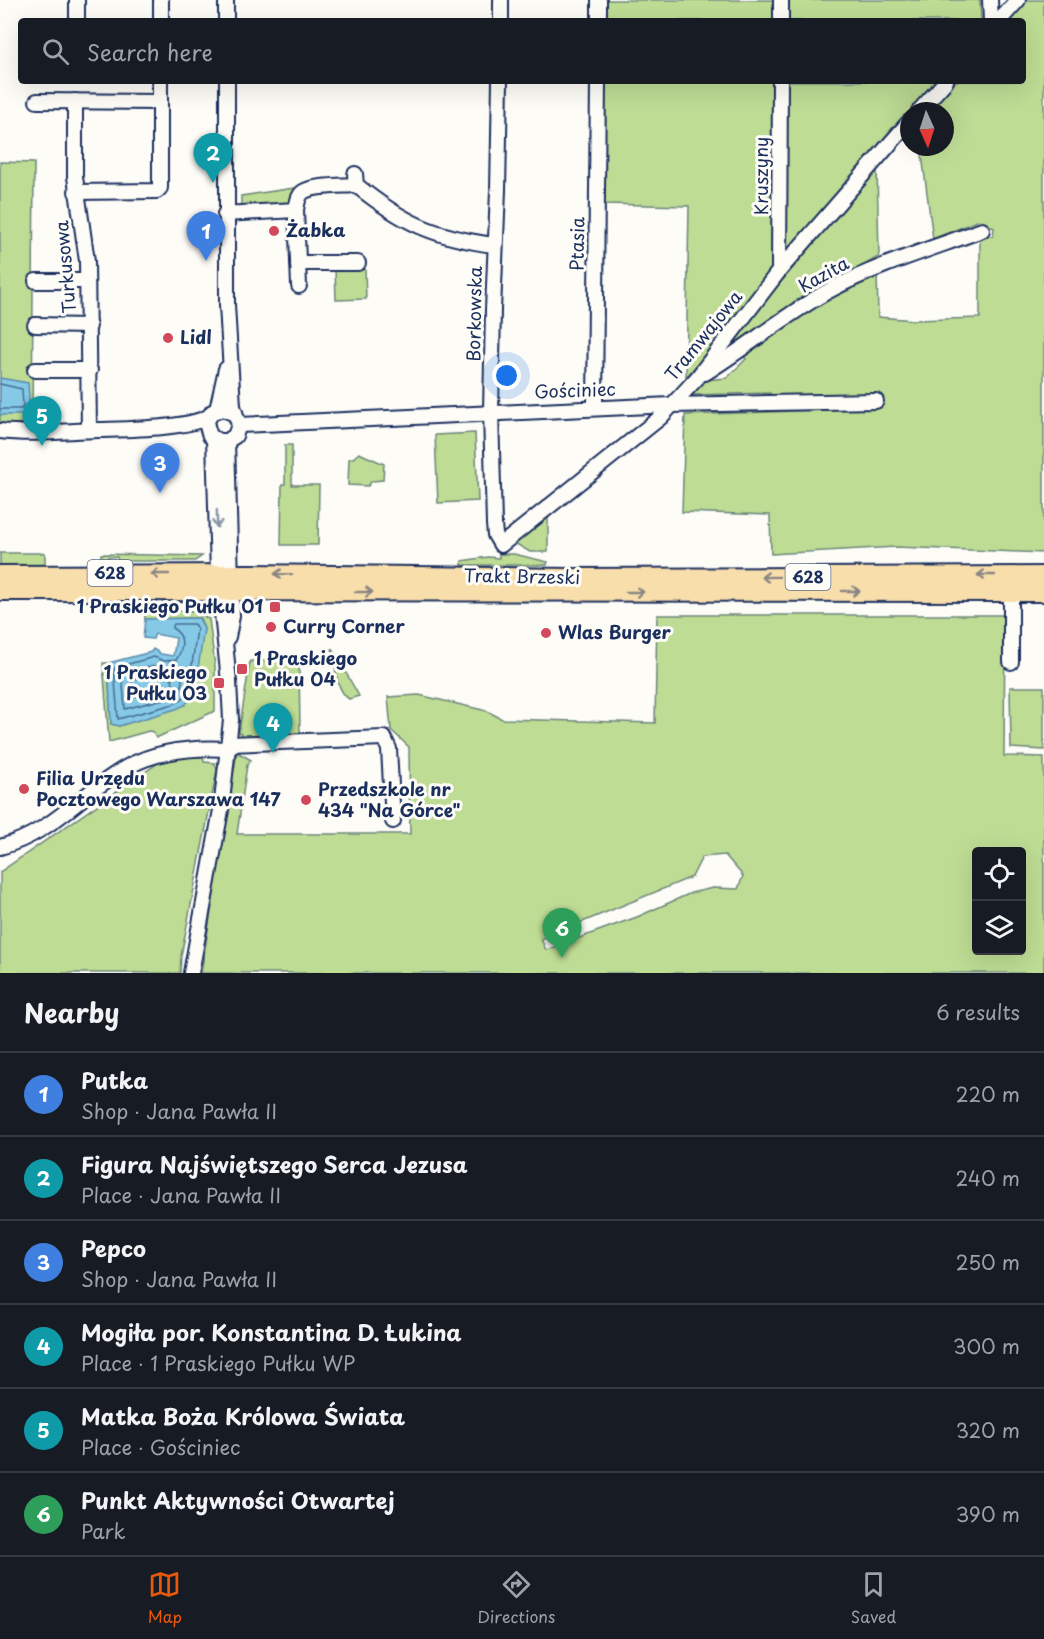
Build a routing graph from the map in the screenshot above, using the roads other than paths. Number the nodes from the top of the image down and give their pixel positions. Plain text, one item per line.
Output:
1 (77, 0) edge
2 (160, 0) edge
3 (226, 0) edge
4 (501, 0) edge
5 (599, 0) edge
6 (781, 0) edge
7 (990, 0) edge
8 (1018, 0) edge
9 (77, 18) edge
10 (160, 18) edge
11 (226, 18) edge
12 (501, 18) edge
13 (599, 18) edge
14 (781, 18) edge
15 (991, 18) edge
16 (1002, 18) edge
17 (160, 84) edge
18 (227, 84) edge
19 (500, 84) edge
20 (598, 84) edge
21 (780, 84) edge
22 (943, 84) edge
23 (37, 101) dead end
24 (75, 101) junction
25 (160, 102) junction
26 (927, 102) edge
27 (900, 133) edge
28 (76, 192) junction
29 (296, 210) junction
30 (225, 214) junction
31 (982, 230) dead end
32 (494, 245) junction
33 (358, 262) dead end
34 (298, 263) junction
35 (779, 271) junction
36 (36, 281) dead end
37 (87, 281) junction
38 (299, 286) dead end
39 (35, 325) dead end
40 (89, 326) junction
41 (228, 358) junction
42 (35, 370) dead end
43 (90, 370) junction
44 (697, 378) junction
45 (876, 401) dead end
46 (671, 405) junction
47 (595, 408) junction
48 (491, 412) junction
49 (212, 413) junction
50 (237, 420) junction
51 (148, 428) junction
52 (89, 430) junction
53 (0, 431) edge
54 (217, 439) junction
55 (501, 545) joint
56 (0, 575) edge
57 (1044, 576) edge
58 (225, 583) junction
59 (0, 591) edge
60 (1011, 592) junction
61 (1044, 592) edge
62 (1011, 662) dead end
63 (229, 747) junction
64 (393, 821) dead end
65 (0, 847) edge
66 (191, 973) edge

1 - 9 street
2 - 10 street
3 - 11 street
4 - 12 street
5 - 13 street
6 - 14 street
7 - 15 street
8 - 16 street
17 - 25 street
18 - 30 street
19 - 32 street, Borkowska
20 - 47 street, Ptasia
21 - 35 street, Kruszyny
22 - 26 street
23 - 24 street
24 - 25 street
24 - 28 street, Turkusowa
25 - 28 street
27 - 35 street, Tramwajowa
28 - 37 street, Turkusowa
29 - 30 street
29 - 32 street
29 - 34 street
30 - 41 street
31 - 44 street, Kazita
32 - 48 street, Borkowska
33 - 34 street
34 - 38 street
35 - 44 street, Tramwajowa
36 - 37 street
37 - 40 street, Turkusowa
39 - 40 street
40 - 43 street, Turkusowa
41 - 49 street
41 - 50 street
42 - 43 street
43 - 52 street, Turkusowa
44 - 46 street, Tramwajowa
45 - 46 street, Gościniec
46 - 47 street, Gościniec
46 - 55 street, Tramwajowa
47 - 48 street, Gościniec
48 - 50 street, Gościniec
48 - 55 street, Borkowska
49 - 50 street
49 - 51 street
49 - 54 street
50 - 54 street
51 - 52 street
51 - 54 street
52 - 53 street
54 - 58 street
58 -> 56 main road, Trakt Brzeski / 628
57 -> 58 main road, Trakt Brzeski / 628
58 - 59 main road, Trakt Brzeski / 628
58 -> 60 main road, Trakt Brzeski / 628
58 - 63 street
60 - 61 main road, Trakt Brzeski / 628
60 - 62 street
63 - 64 street
63 - 65 street
63 - 66 street

